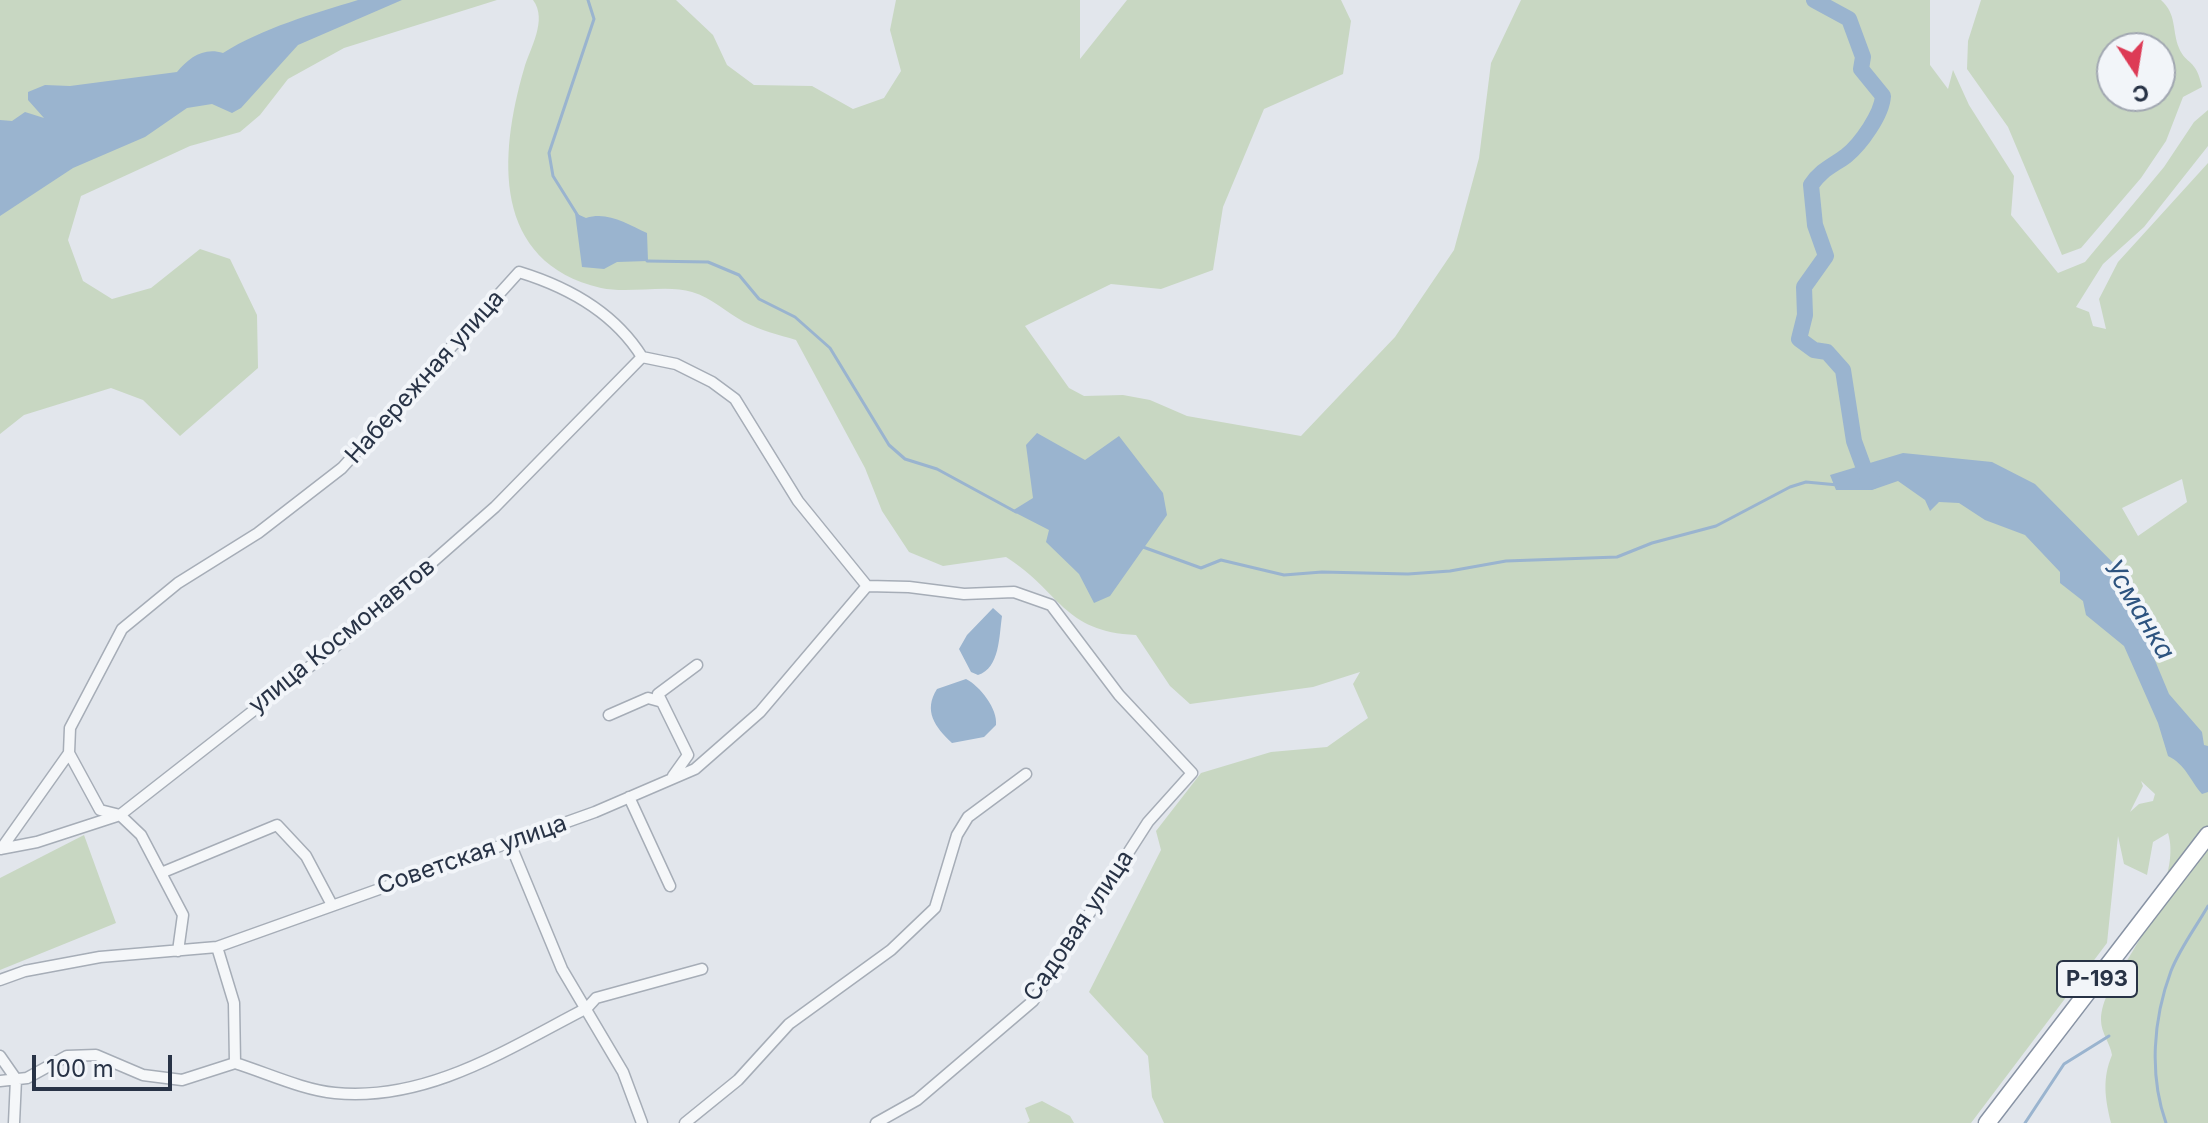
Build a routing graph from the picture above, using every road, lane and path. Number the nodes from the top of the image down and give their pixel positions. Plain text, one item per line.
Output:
1 (642, 357) junction
2 (867, 586) junction
3 (697, 665) dead end
4 (659, 701) junction
5 (609, 715) dead end
6 (69, 753) junction
7 (1026, 774) dead end
8 (673, 778) junction
9 (629, 797) junction
10 (120, 815) junction
11 (2208, 835) edge
12 (509, 841) junction
13 (1, 849) edge
14 (161, 873) junction
15 (670, 886) dead end
16 (332, 905) junction
17 (217, 947) junction
18 (178, 951) junction
19 (702, 969) dead end
20 (0, 980) edge
21 (587, 1008) junction
22 (0, 1056) edge
23 (235, 1063) junction
24 (16, 1079) junction
25 (0, 1081) edge
26 (14, 1123) edge
27 (642, 1123) edge
28 (685, 1123) edge
29 (876, 1123) edge
30 (1987, 1123) edge

1 - 2 street
1 - 6 street, Набережная улица
1 - 10 street, улица Космонавтов
2 - 8 street, Советская улица
2 - 29 street, Садовая улица
3 - 4 street
4 - 5 street
4 - 8 street
6 - 10 street
6 - 13 street, Набережная улица
7 - 28 street
8 - 9 street, Советская улица
9 - 12 street, Советская улица
9 - 15 street
10 - 13 street, улица Космонавтов
10 - 14 street
11 - 30 highway, Р-193
12 - 16 street, Советская улица
12 - 21 street
14 - 16 street
14 - 18 street
16 - 17 street, Советская улица
17 - 18 street, Советская улица
17 - 23 street
18 - 20 street, Советская улица
19 - 21 street
21 - 23 street
21 - 27 street
22 - 24 street
23 - 24 street
24 - 25 street
24 - 26 street

